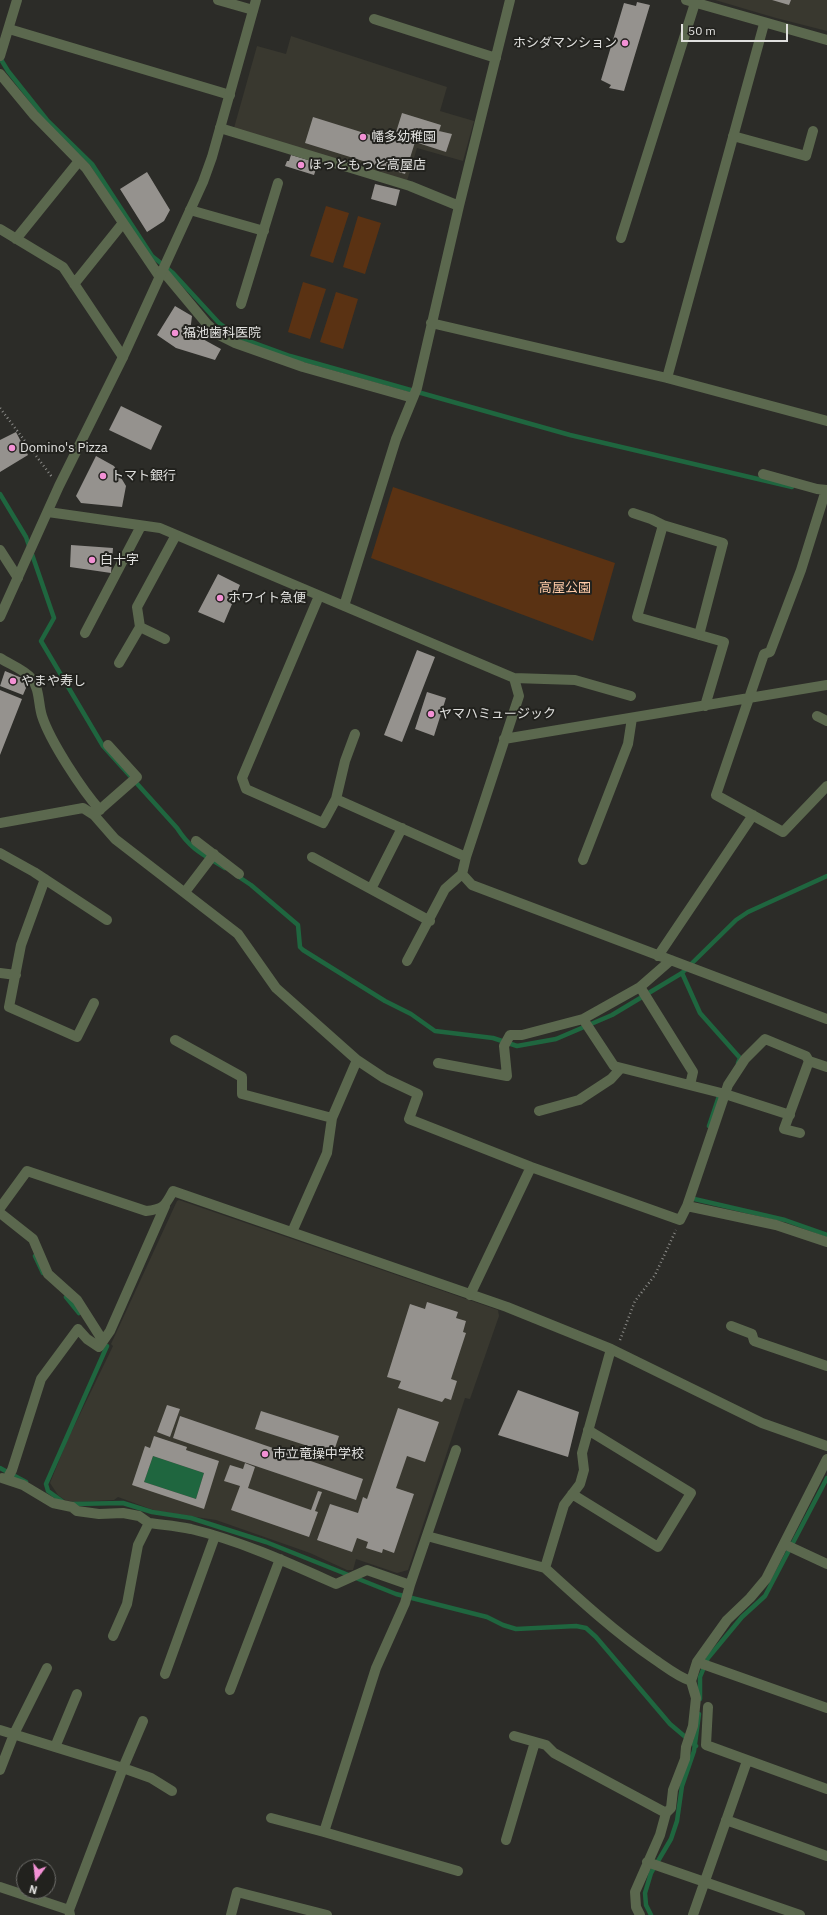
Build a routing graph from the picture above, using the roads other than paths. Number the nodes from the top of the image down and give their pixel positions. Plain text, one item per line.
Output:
1 (17, 0) edge
2 (218, 0) edge
3 (256, 0) edge
4 (510, 0) edge
5 (690, 1) edge
6 (253, 10) junction
7 (374, 19) dead end
8 (764, 24) junction
9 (9, 29) junction
10 (827, 40) edge
11 (1, 54) edge
12 (496, 58) junction
13 (0, 74) edge
14 (230, 95) junction
15 (220, 128) junction
16 (813, 131) dead end
17 (733, 136) junction
18 (79, 161) junction
19 (278, 183) dead end
20 (459, 206) junction
21 (190, 210) junction
22 (123, 223) junction
23 (0, 229) edge
24 (264, 231) junction
25 (622, 238) dead end
26 (16, 239) junction
27 (162, 269) junction
28 (74, 284) junction
29 (241, 304) dead end
30 (431, 323) junction
31 (123, 357) junction
32 (667, 378) junction
33 (415, 393) junction
34 (827, 421) edge
35 (762, 474) dead end
36 (826, 493) edge
37 (48, 512) junction
38 (633, 513) dead end
39 (663, 525) junction
40 (141, 526) junction
41 (176, 535) junction
42 (0, 550) edge
43 (18, 578) junction
44 (319, 596) junction
45 (344, 606) junction
46 (0, 617) edge
47 (140, 627) junction
48 (86, 633) dead end
49 (699, 635) junction
50 (165, 639) dead end
51 (0, 658) edge
52 (119, 663) dead end
53 (514, 678) junction
54 (827, 685) edge
55 (631, 696) dead end
56 (750, 698) junction
57 (705, 706) junction
58 (817, 716) dead end
59 (632, 718) junction
60 (827, 721) edge
61 (355, 734) dead end
62 (504, 739) junction
63 (108, 746) dead end
64 (827, 786) edge
65 (336, 799) junction
66 (97, 812) junction
67 (753, 815) junction
68 (0, 823) edge
69 (402, 828) junction
70 (196, 841) dead end
71 (0, 853) edge
72 (312, 857) dead end
73 (466, 857) junction
74 (211, 858) junction
75 (583, 860) dead end
76 (239, 874) dead end
77 (462, 874) junction
78 (45, 879) junction
79 (371, 889) junction
80 (185, 892) junction
81 (107, 920) dead end
82 (430, 920) junction
83 (658, 956) junction
84 (671, 960) junction
85 (407, 961) dead end
86 (0, 973) edge
87 (16, 975) junction
88 (643, 991) junction
89 (94, 1004) dead end
90 (827, 1019) edge
91 (586, 1023) junction
92 (175, 1040) dead end
93 (357, 1060) junction
94 (809, 1061) junction
95 (438, 1063) dead end
96 (827, 1067) edge
97 (621, 1068) junction
98 (690, 1084) junction
99 (722, 1093) junction
100 (539, 1111) dead end
101 (790, 1115) junction
102 (332, 1118) junction
103 (800, 1133) dead end
104 (531, 1167) junction
105 (689, 1201) junction
106 (164, 1206) junction
107 (0, 1208) edge
108 (0, 1214) edge
109 (292, 1232) junction
110 (827, 1242) edge
111 (470, 1295) junction
112 (731, 1326) dead end
113 (103, 1341) junction
114 (614, 1350) junction
115 (827, 1366) edge
116 (588, 1430) junction
117 (827, 1446) edge
118 (456, 1450) dead end
119 (827, 1459) edge
120 (7, 1475) edge
121 (572, 1494) junction
122 (149, 1523) junction
123 (215, 1536) junction
124 (427, 1536) junction
125 (790, 1547) junction
126 (280, 1559) junction
127 (827, 1564) edge
128 (545, 1568) junction
129 (407, 1594) junction
130 (113, 1636) dead end
131 (702, 1664) junction
132 (47, 1668) dead end
133 (166, 1674) dead end
134 (691, 1681) junction
135 (230, 1690) dead end
136 (77, 1694) dead end
137 (708, 1707) dead end
138 (827, 1708) edge
139 (143, 1721) dead end
140 (0, 1730) edge
141 (14, 1734) junction
142 (514, 1736) dead end
143 (535, 1742) junction
144 (55, 1747) junction
145 (747, 1761) junction
146 (123, 1768) junction
147 (0, 1770) edge
148 (827, 1789) edge
149 (172, 1792) dead end
150 (666, 1813) junction
151 (271, 1818) dead end
152 (726, 1820) junction
153 (324, 1832) junction
154 (506, 1840) dead end
155 (827, 1856) edge
156 (653, 1864) junction
157 (458, 1871) dead end
158 (704, 1882) junction
159 (0, 1887) edge
160 (70, 1912) edge
161 (231, 1915) edge
162 (326, 1915) edge
163 (640, 1915) edge
164 (693, 1915) edge
165 (800, 1915) edge

1 - 9 street
2 - 6 street
3 - 6 street
4 - 12 street
5 - 8 street
5 - 25 street
6 - 14 street
7 - 12 street
8 - 10 street
8 - 17 street
9 - 11 street
9 - 14 street
12 - 20 street
13 - 18 street
14 - 15 street
15 - 20 street
15 - 21 street
16 - 17 street
17 - 32 street
18 - 22 street
18 - 26 street
19 - 24 street
20 - 30 street
21 - 24 street
21 - 27 street
22 - 27 street
22 - 28 street
23 - 26 street
24 - 29 street
26 - 28 street
27 - 31 street
27 - 33 street
28 - 31 street
30 - 32 street
30 - 33 street
31 - 37 street
32 - 34 street
33 - 45 street
35 - 36 street
36 - 56 street
37 - 40 street
37 - 43 street
38 - 39 street
39 - 49 street
39 - 49 street
40 - 41 street
40 - 48 street
41 - 44 street
41 - 47 street
42 - 43 street
43 - 46 street
44 - 45 street
44 - 65 street
45 - 53 street
47 - 50 street
47 - 52 street
49 - 57 street
51 - 66 street
53 - 55 street
53 - 62 street
54 - 56 street
56 - 57 street
56 - 67 street
57 - 59 street
58 - 60 street
59 - 62 street
59 - 75 street
61 - 65 street
62 - 73 street
63 - 66 street
64 - 67 street
65 - 69 street
66 - 68 street
66 - 80 street
67 - 83 street
69 - 73 street
69 - 79 street
70 - 74 street
71 - 78 street
72 - 79 street
73 - 77 street
74 - 76 street
74 - 80 street
77 - 82 street
77 - 83 street
78 - 81 street
78 - 87 street
79 - 82 street
80 - 93 street
82 - 85 street
83 - 84 street
84 - 88 street
84 - 90 street
86 - 87 street
87 - 89 street
88 - 91 street
88 - 98 street
91 - 95 street
91 - 97 street
92 - 102 street
93 - 102 street
93 - 104 street
94 - 96 street
94 - 99 street
94 - 101 street
97 - 98 street
97 - 100 street
98 - 99 street
99 - 101 street
99 - 105 street
101 - 103 street
102 - 109 street
104 - 105 street
104 - 111 street
105 - 110 street
106 - 107 street
106 - 109 street
106 - 113 street
108 - 113 street
109 - 111 street
111 - 114 street
112 - 115 street
113 - 120 street
114 - 116 street
114 - 117 street
116 - 121 street
116 - 121 street
118 - 124 street
119 - 125 street
120 - 122 street
121 - 128 street
122 - 123 street
122 - 130 street
123 - 126 street
123 - 133 street
124 - 128 street
124 - 129 street
125 - 127 street
125 - 131 street
126 - 129 street
126 - 135 street
128 - 134 street
129 - 153 street
131 - 134 street
131 - 138 street
132 - 141 street
134 - 150 street
136 - 144 street
137 - 145 street
139 - 146 street
140 - 141 street
141 - 144 street
141 - 147 street
142 - 143 street
143 - 150 street
143 - 154 street
144 - 146 street
145 - 148 street
145 - 152 street
146 - 149 street
146 - 160 street
150 - 156 street
151 - 153 street
152 - 155 street
152 - 158 street
153 - 157 street
156 - 158 street
156 - 163 street
158 - 164 street
158 - 165 street
159 - 160 street
161 - 162 street

